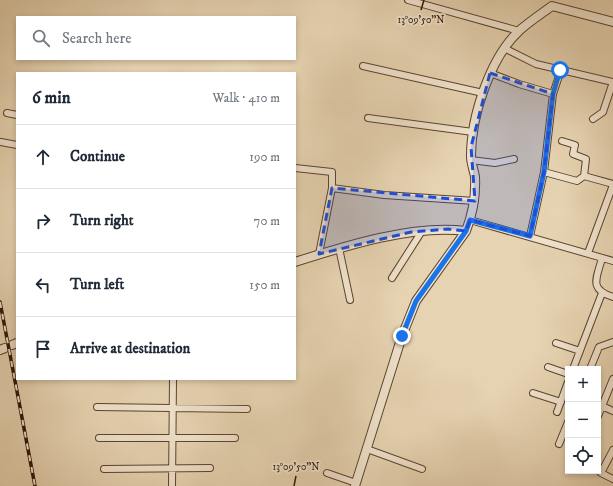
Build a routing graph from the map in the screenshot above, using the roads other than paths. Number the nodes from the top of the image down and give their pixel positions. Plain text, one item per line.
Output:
1 (408, 0) edge
2 (613, 22) edge
3 (519, 31) junction
4 (504, 48) junction
5 (363, 66) dead end
6 (560, 70) junction
7 (490, 73) junction
8 (613, 82) edge
9 (483, 92) junction
10 (553, 94) junction
11 (7, 114) dead end
12 (16, 115) edge
13 (368, 118) dead end
14 (593, 119) dead end
15 (473, 132) junction
16 (562, 141) dead end
17 (2, 142) dead end
18 (16, 145) edge
19 (514, 159) dead end
20 (471, 160) junction
21 (296, 168) edge
22 (544, 172) junction
23 (584, 176) junction
24 (613, 185) edge
25 (332, 188) junction
26 (475, 202) junction
27 (470, 220) junction
28 (422, 231) junction
29 (466, 231) junction
30 (530, 236) junction
31 (339, 248) junction
32 (588, 253) junction
33 (319, 254) junction
34 (602, 258) junction
35 (613, 261) edge
36 (296, 262) edge
37 (392, 278) dead end
38 (602, 293) junction
39 (613, 297) edge
40 (350, 300) dead end
41 (613, 342) edge
42 (556, 343) dead end
43 (580, 351) junction
44 (574, 366) edge
45 (591, 366) edge
46 (548, 367) dead end
47 (565, 373) edge
48 (613, 379) edge
49 (173, 380) edge
50 (565, 391) edge
51 (533, 393) dead end
52 (561, 402) junction
53 (602, 406) joint
54 (97, 407) dead end
55 (173, 408) junction
56 (247, 409) dead end
57 (557, 412) dead end
58 (613, 412) edge
59 (565, 429) edge
60 (99, 438) dead end
61 (173, 438) junction
62 (235, 438) dead end
63 (559, 444) dead end
64 (367, 449) junction
65 (613, 450) edge
66 (173, 467) junction
67 (210, 468) dead end
68 (104, 469) dead end
69 (422, 469) dead end
70 (327, 473) dead end
71 (613, 479) edge
72 (356, 484) edge
73 (172, 486) edge

1 - 3 street
2 - 3 street
3 - 4 street
4 - 6 street
4 - 7 street
5 - 9 street
6 - 8 street
6 - 10 street
7 - 9 street
7 - 10 street
8 - 14 street
9 - 15 street
10 - 22 street
11 - 12 street
13 - 15 street
15 - 20 street
16 - 23 street
17 - 18 street
19 - 20 street
20 - 26 street
21 - 25 street
22 - 23 street
22 - 30 street
23 - 24 street
24 - 32 street
25 - 26 street
25 - 33 street
26 - 27 street
27 - 29 street
27 - 30 street
28 - 29 street
28 - 31 street
28 - 37 street
29 - 64 street
30 - 32 street
31 - 33 street
31 - 40 street
32 - 34 street
33 - 36 street
34 - 35 street
34 - 38 street
38 - 39 street
38 - 43 street
41 - 45 street
42 - 43 street
43 - 44 street
46 - 47 street
48 - 53 street
49 - 55 street
50 - 52 street
51 - 52 street
52 - 57 street
53 - 58 street
54 - 55 street
55 - 56 street
55 - 61 street
59 - 63 street
60 - 61 street
61 - 62 street
61 - 66 street
64 - 69 street
64 - 72 street
65 - 71 street
66 - 67 street
66 - 68 street
66 - 73 street
70 - 72 street

